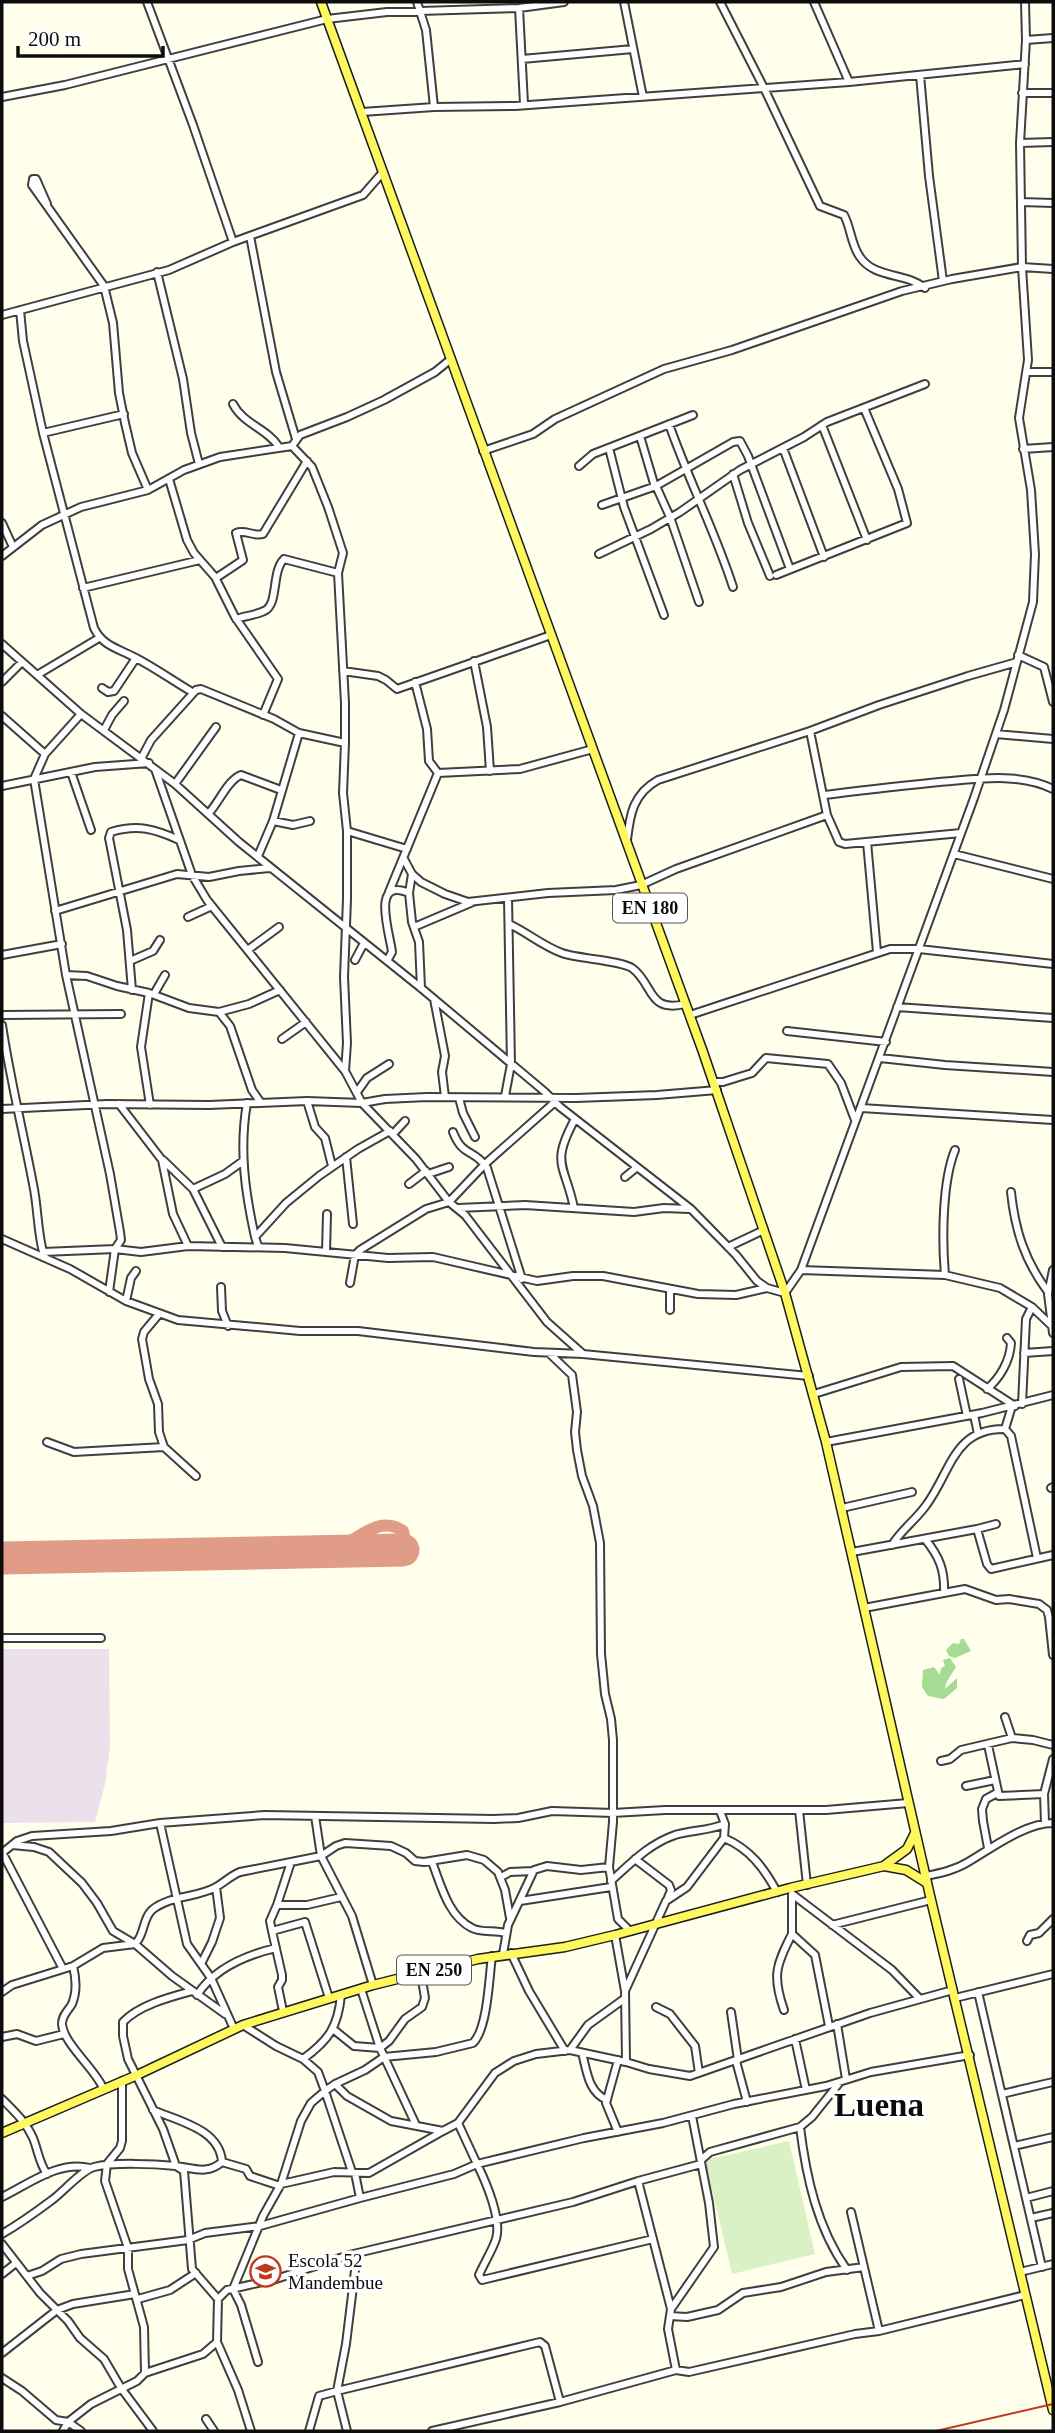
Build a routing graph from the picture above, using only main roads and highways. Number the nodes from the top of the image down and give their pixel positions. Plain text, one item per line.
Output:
1 (321, 2) edge
2 (915, 1833) junction
3 (884, 1866) junction
4 (926, 1879) junction
5 (2, 2133) edge
6 (1053, 2410) edge

1 - 2 main road, EN 180
2 - 3 main road, EN 250
2 - 4 main road, EN 180
3 - 4 main road
3 - 5 main road, EN 250
4 - 6 main road

